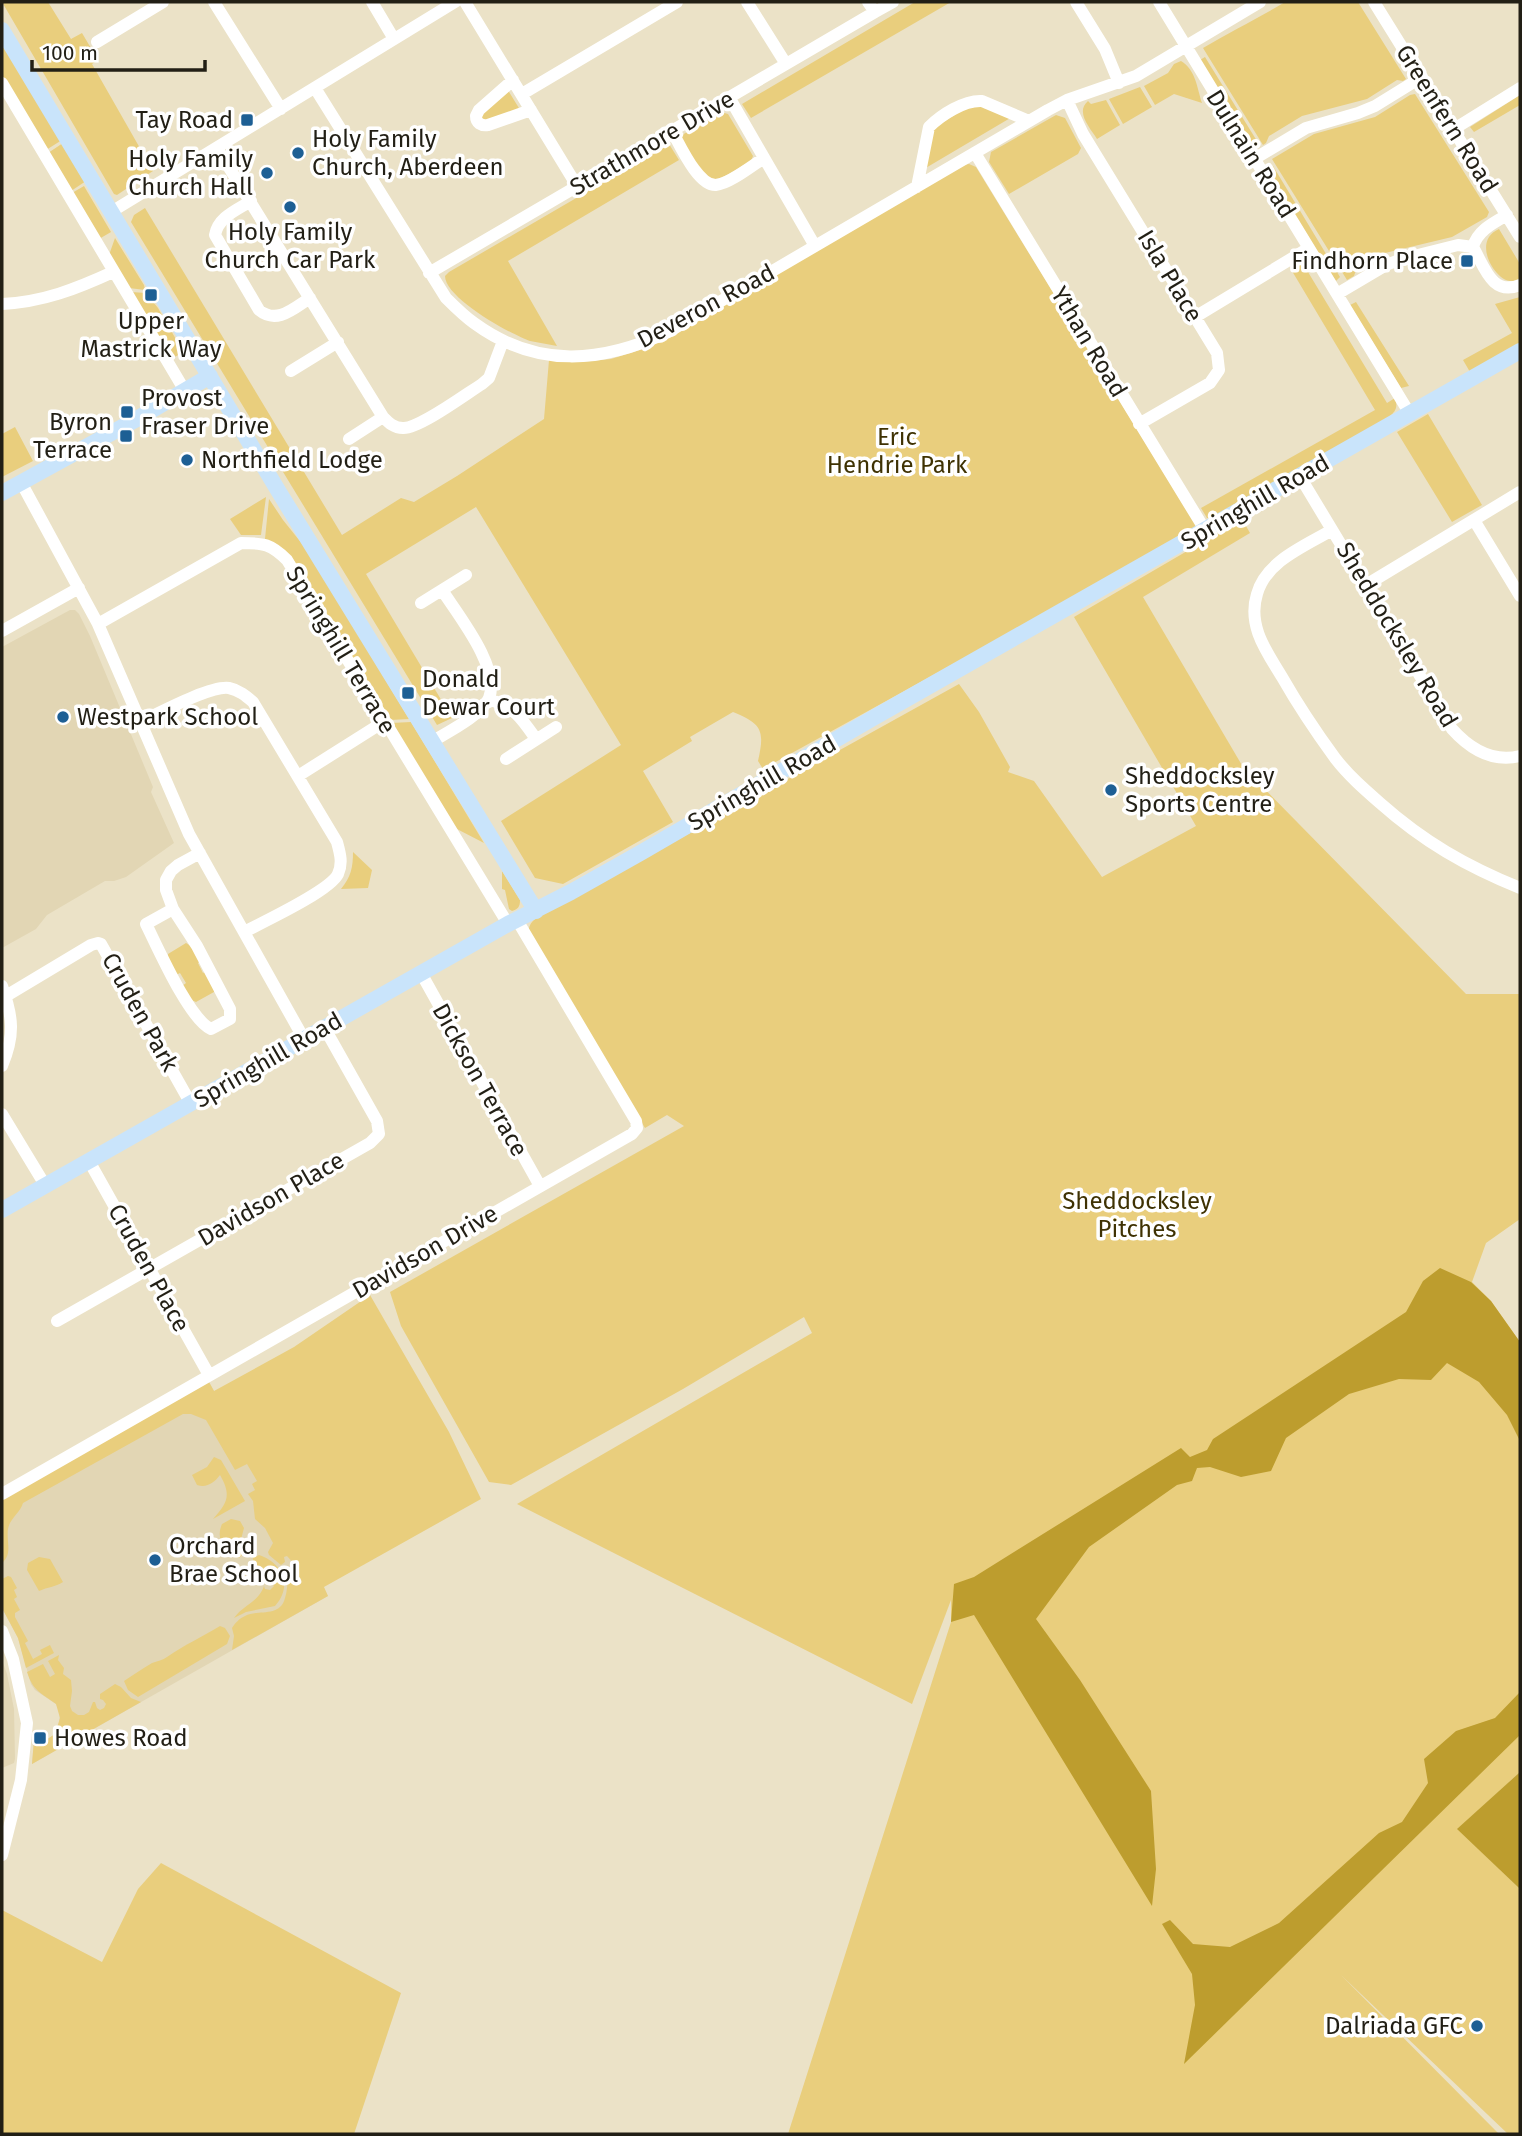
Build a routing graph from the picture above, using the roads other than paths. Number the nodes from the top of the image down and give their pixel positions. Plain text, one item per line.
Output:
1 (163, 2) edge
2 (214, 2) edge
3 (372, 2) edge
4 (455, 2) edge
5 (465, 2) edge
6 (677, 2) edge
7 (747, 2) edge
8 (893, 2) edge
9 (1076, 2) edge
10 (1159, 2) edge
11 (1260, 2) edge
12 (1374, 2) edge
13 (872, 7) edge
14 (2, 30) edge
15 (394, 39) junction
16 (97, 42) dead end
17 (1186, 47) junction
18 (786, 64) junction
19 (1422, 77) junction
20 (513, 80) junction
21 (2, 83) edge
22 (1119, 83) junction
23 (315, 88) junction
24 (1520, 88) edge
25 (522, 94) junction
26 (729, 97) junction
27 (1067, 100) junction
28 (281, 109) junction
29 (531, 110) junction
30 (1029, 121) junction
31 (1454, 129) junction
32 (672, 131) junction
33 (217, 148) junction
34 (975, 153) junction
35 (764, 158) junction
36 (1254, 159) junction
37 (577, 186) junction
38 (917, 187) junction
39 (251, 201) junction
40 (111, 212) junction
41 (1507, 215) junction
42 (1520, 237) edge
43 (815, 246) junction
44 (1473, 247) junction
45 (1309, 248) junction
46 (113, 272) junction
47 (429, 273) junction
48 (1520, 285) edge
49 (1337, 295) junction
50 (310, 298) junction
51 (2, 304) edge
52 (1195, 317) junction
53 (503, 341) junction
54 (338, 342) junction
55 (1520, 351) edge
56 (290, 371) dead end
57 (210, 376) junction
58 (185, 391) junction
59 (1410, 414) junction
60 (383, 417) junction
61 (1139, 424) junction
62 (348, 439) dead end
63 (1299, 475) junction
64 (22, 484) junction
65 (1520, 492) edge
66 (2, 494) edge
67 (1474, 520) junction
68 (1205, 530) junction
69 (1332, 530) junction
70 (466, 575) dead end
71 (1366, 585) junction
72 (79, 588) junction
73 (442, 590) junction
74 (1520, 596) edge
75 (421, 603) dead end
76 (98, 624) junction
77 (2, 631) edge
78 (489, 699) junction
79 (384, 721) junction
80 (140, 722) junction
81 (556, 727) dead end
82 (536, 739) junction
83 (433, 741) junction
84 (1520, 756) edge
85 (506, 759) dead end
86 (298, 776) junction
87 (200, 853) junction
88 (1520, 888) edge
89 (173, 909) junction
90 (536, 911) junction
91 (513, 922) junction
92 (244, 932) junction
93 (421, 973) junction
94 (4, 991) edge
95 (324, 1027) junction
96 (304, 1039) junction
97 (2, 1066) edge
98 (191, 1104) junction
99 (2, 1114) edge
100 (89, 1161) junction
101 (45, 1185) junction
102 (540, 1186) junction
103 (2, 1210) edge
104 (149, 1268) junction
105 (57, 1321) dead end
106 (209, 1375) junction
107 (2, 1493) edge
108 (2, 1631) edge
109 (2, 1855) edge

1 - 16 street
2 - 28 street
3 - 15 street
4 - 15 street
5 - 20 street
6 - 25 street
7 - 18 street
8 - 13 street, Strathmore Drive
9 - 22 street
10 - 17 street, Dulnain Road
11 - 17 street, Deveron Road
12 - 19 street, Greenfern Road
13 - 18 street, Strathmore Drive
14 - 40 street
15 - 23 street
17 - 22 street, Deveron Road
17 - 36 street, Dulnain Road
18 - 26 street, Strathmore Drive
19 - 31 street, Greenfern Road
19 - 36 street
20 - 25 street
20 - 29 street
21 - 46 street
22 - 27 street, Deveron Road
23 - 28 street
23 - 47 street, Deveron Road
24 - 31 street
25 - 29 street
26 - 32 street, Strathmore Drive
26 - 35 street
27 - 30 street, Deveron Road
27 - 52 street, Isla Place
28 - 33 street
29 - 37 street
30 - 34 street, Deveron Road
30 - 38 street
31 - 41 street, Greenfern Road
32 - 35 street
32 - 37 street, Strathmore Drive
33 - 39 street
33 - 40 street
34 - 38 street, Deveron Road
34 - 61 street, Ythan Road
35 - 43 street
36 - 45 street, Dulnain Road
37 - 47 street, Strathmore Drive
38 - 43 street, Deveron Road
39 - 50 street
39 - 50 street
40 - 57 street
41 - 42 street, Greenfern Road
41 - 44 street
43 - 53 street, Deveron Road
44 - 48 street
44 - 49 street
45 - 49 street, Dulnain Road
45 - 52 street
46 - 51 street
46 - 58 street
47 - 53 street, Deveron Road
49 - 59 street, Dulnain Road
50 - 54 street
52 - 61 street, Isla Place
53 - 60 street
54 - 56 street
54 - 60 street
55 - 59 street, Springhill Road
57 - 58 street
57 - 83 street
58 - 64 street
59 - 63 street, Springhill Road
60 - 62 street
61 - 68 street, Ythan Road
63 - 68 street, Springhill Road
63 - 69 street, Sheddocksley Road
64 - 66 street
64 - 72 street
65 - 67 street
67 - 71 street
67 - 74 street
68 - 90 street, Springhill Road
69 - 71 street, Sheddocksley Road
69 - 88 street
70 - 73 street
71 - 84 street, Sheddocksley Road
72 - 76 street
72 - 77 street
73 - 75 street
73 - 78 street
76 - 79 street, Springhill Terrace
76 - 80 street
78 - 82 street
78 - 83 street
79 - 86 street
79 - 91 street, Springhill Terrace
80 - 86 street
80 - 87 street
81 - 82 street
82 - 85 street
83 - 90 street
86 - 92 street
87 - 89 street
87 - 92 street
89 - 89 street
90 - 91 street, Springhill Road
91 - 93 street, Springhill Road
91 - 102 street, Davidson Drive
92 - 96 street
93 - 95 street, Springhill Road
93 - 102 street, Dickson Terrace
94 - 97 street
94 - 98 street, Cruden Park
95 - 96 street, Springhill Road
95 - 104 street, Davidson Place
96 - 98 street, Springhill Road
98 - 100 street, Springhill Road
99 - 101 street
100 - 101 street, Springhill Road
100 - 104 street, Cruden Place
101 - 103 street, Springhill Road
102 - 106 street, Davidson Drive
104 - 105 street, Davidson Place
104 - 106 street, Cruden Place
106 - 107 street, Davidson Drive
108 - 109 street

